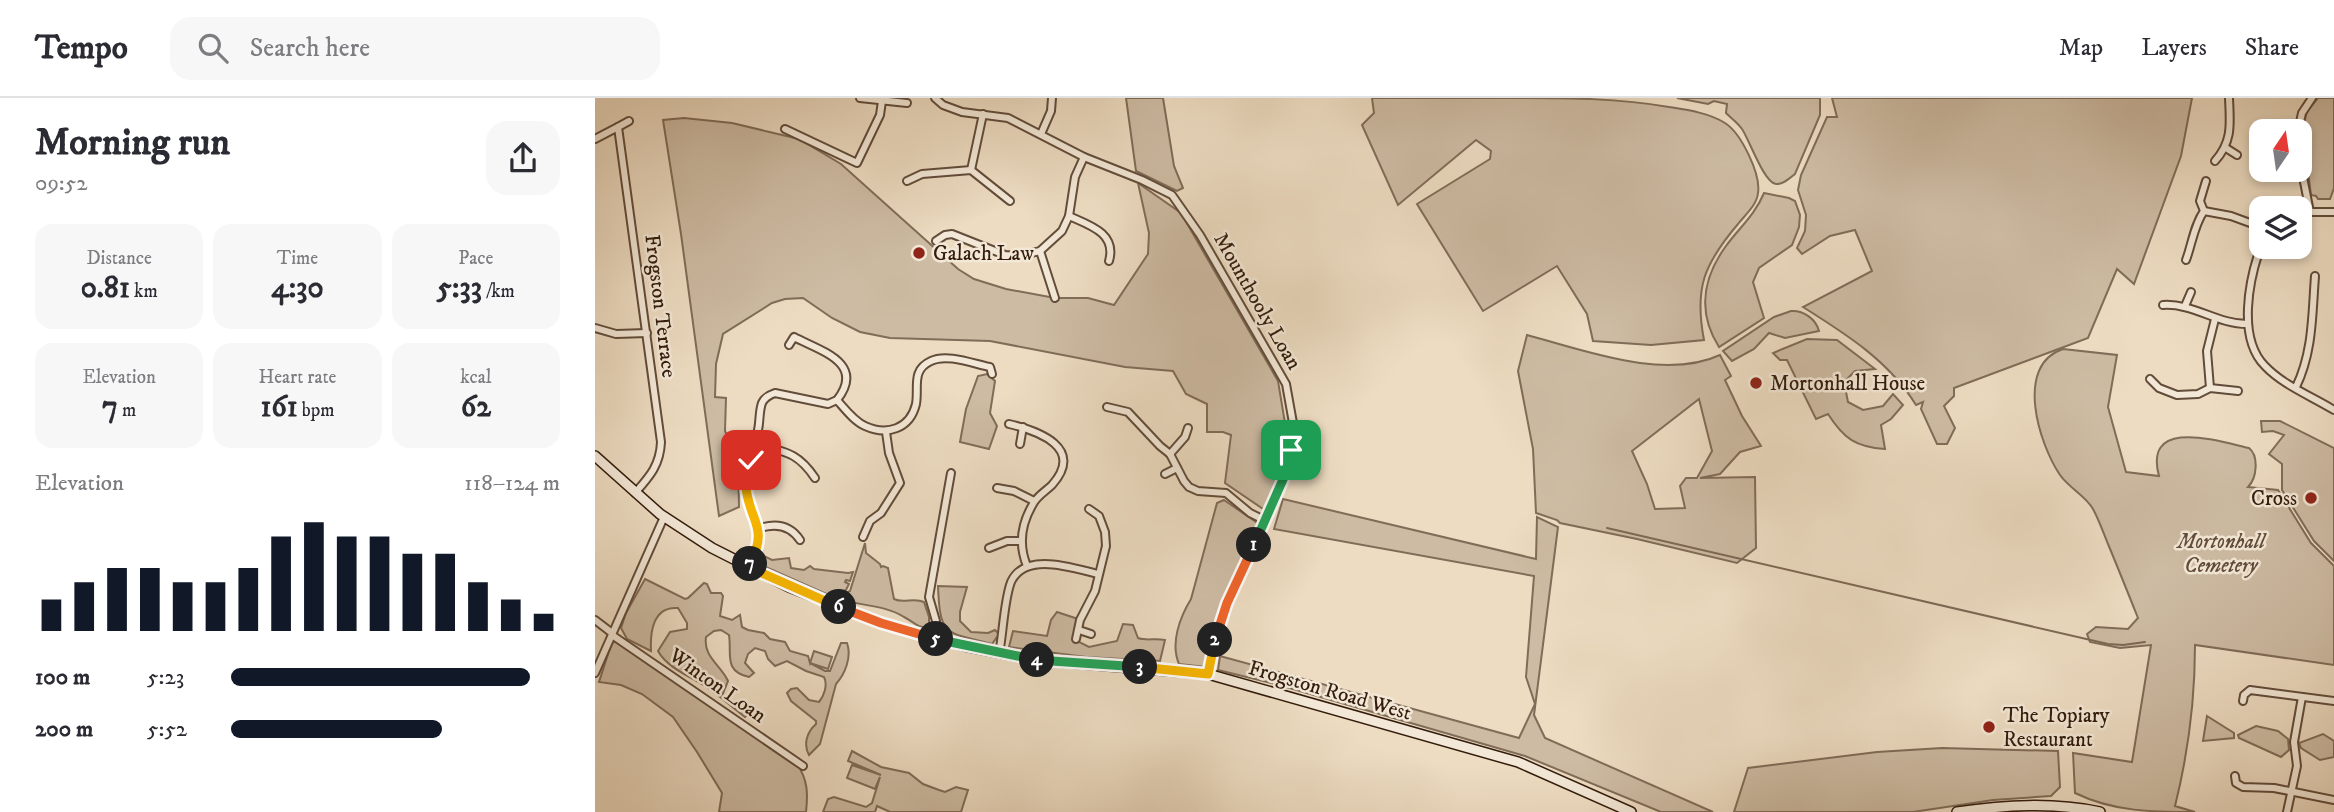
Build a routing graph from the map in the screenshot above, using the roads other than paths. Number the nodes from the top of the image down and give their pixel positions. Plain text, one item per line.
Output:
1 (860, 98) edge
2 (935, 98) edge
3 (1052, 98) edge
4 (2229, 98) edge
5 (2308, 99) edge
6 (882, 101) junction
7 (907, 103) dead end
8 (983, 114) junction
9 (2301, 119) edge
10 (629, 121) dead end
11 (618, 127) junction
12 (785, 129) dead end
13 (1041, 134) junction
14 (595, 139) edge
15 (2226, 148) junction
16 (2237, 155) dead end
17 (1084, 157) junction
18 (2215, 161) dead end
19 (971, 170) junction
20 (907, 181) dead end
21 (2206, 181) dead end
22 (1010, 201) dead end
23 (2204, 211) junction
24 (2312, 212) edge
25 (2334, 212) edge
26 (1069, 216) junction
27 (2249, 223) edge
28 (936, 241) dead end
29 (1040, 251) junction
30 (2258, 259) edge
31 (2186, 260) dead end
32 (1109, 261) dead end
33 (2315, 276) dead end
34 (2192, 292) dead end
35 (1055, 298) dead end
36 (2163, 305) dead end
37 (2185, 306) junction
38 (2215, 319) junction
39 (2247, 324) junction
40 (595, 328) edge
41 (647, 333) junction
42 (789, 345) dead end
43 (992, 374) dead end
44 (2150, 379) dead end
45 (2296, 387) junction
46 (2210, 388) junction
47 (2238, 391) dead end
48 (837, 400) junction
49 (1134, 404) dead end
50 (1107, 407) dead end
51 (2334, 410) edge
52 (1128, 412) junction
53 (1009, 424) dead end
54 (1024, 427) junction
55 (1188, 428) dead end
56 (886, 432) junction
57 (755, 444) junction
58 (1020, 444) dead end
59 (1170, 454) junction
60 (595, 456) edge
61 (1177, 468) junction
62 (951, 473) dead end
63 (1165, 474) dead end
64 (815, 478) dead end
65 (1002, 491) dead end
66 (634, 493) junction
67 (1034, 501) junction
68 (1089, 509) dead end
69 (1105, 509) dead end
70 (1098, 516) junction
71 (664, 517) junction
72 (1266, 522) junction
73 (759, 528) junction
74 (998, 535) dead end
75 (863, 537) dead end
76 (800, 540) dead end
77 (1020, 541) junction
78 (1000, 543) junction
79 (989, 548) dead end
80 (1027, 566) junction
81 (748, 567) junction
82 (1097, 574) junction
83 (595, 620) edge
84 (1079, 630) junction
85 (612, 634) junction
86 (1091, 634) dead end
87 (933, 639) junction
88 (1076, 639) dead end
89 (999, 654) junction
90 (595, 673) edge
91 (1208, 674) junction
92 (2302, 697) junction
93 (2243, 701) dead end
94 (2334, 701) edge
95 (803, 765) dead end
96 (2235, 776) dead end
97 (2292, 791) junction
98 (2334, 800) edge
99 (1631, 812) edge
100 (1958, 812) edge
101 (2101, 812) edge
102 (2287, 812) edge

1 - 6 street
2 - 8 street, Mounthooly Loan
3 - 13 street
4 - 15 street
5 - 9 street
6 - 7 street
6 - 12 street
8 - 13 street, Mounthooly Loan
8 - 19 street
10 - 11 street
11 - 14 street
11 - 41 street, Frogston Terrace
13 - 17 street, Mounthooly Loan
15 - 16 street
15 - 18 street
17 - 26 street
17 - 72 street, Mounthooly Loan
19 - 20 street
19 - 22 street
21 - 23 street
23 - 27 street
23 - 31 street
24 - 25 street
26 - 29 street
26 - 32 street
28 - 29 street
29 - 35 street
30 - 39 street
33 - 45 street
34 - 37 street
36 - 37 street
37 - 38 street
38 - 39 street
38 - 46 street
39 - 45 street
40 - 41 street
41 - 66 street, Frogston Terrace
42 - 48 street
43 - 56 street
44 - 46 street
45 - 51 street
46 - 47 street
48 - 56 street
48 - 57 street
49 - 52 street
50 - 52 street
52 - 59 street
53 - 54 street
54 - 58 street
54 - 67 street
55 - 59 street
56 - 75 street
57 - 64 street
57 - 73 street
59 - 61 street
60 - 66 main road, Frogston Road West
61 - 63 street
61 - 72 street
62 - 87 street
65 - 67 street
66 - 71 main road, Frogston Road West
67 - 77 street
68 - 70 street
69 - 70 street
70 - 82 street
71 - 81 main road, Frogston Road West
71 - 85 street
72 - 91 street, Mounthooly Loan
73 - 76 street
73 - 81 street
74 - 78 street
77 - 78 street
77 - 80 street
78 - 79 street
80 - 82 street
80 - 89 street
81 - 87 main road, Frogston Road West
82 - 84 street
83 - 85 street, Winton Loan
84 - 86 street
84 - 88 street
85 - 90 street
85 - 95 street, Winton Loan
87 - 89 main road, Frogston Road West
89 - 91 main road, Frogston Road West
91 - 99 main road, Frogston Road West
92 - 93 street
92 - 94 street
92 - 97 street
96 - 97 street
97 - 98 street
97 - 102 street
100 - 101 main road

